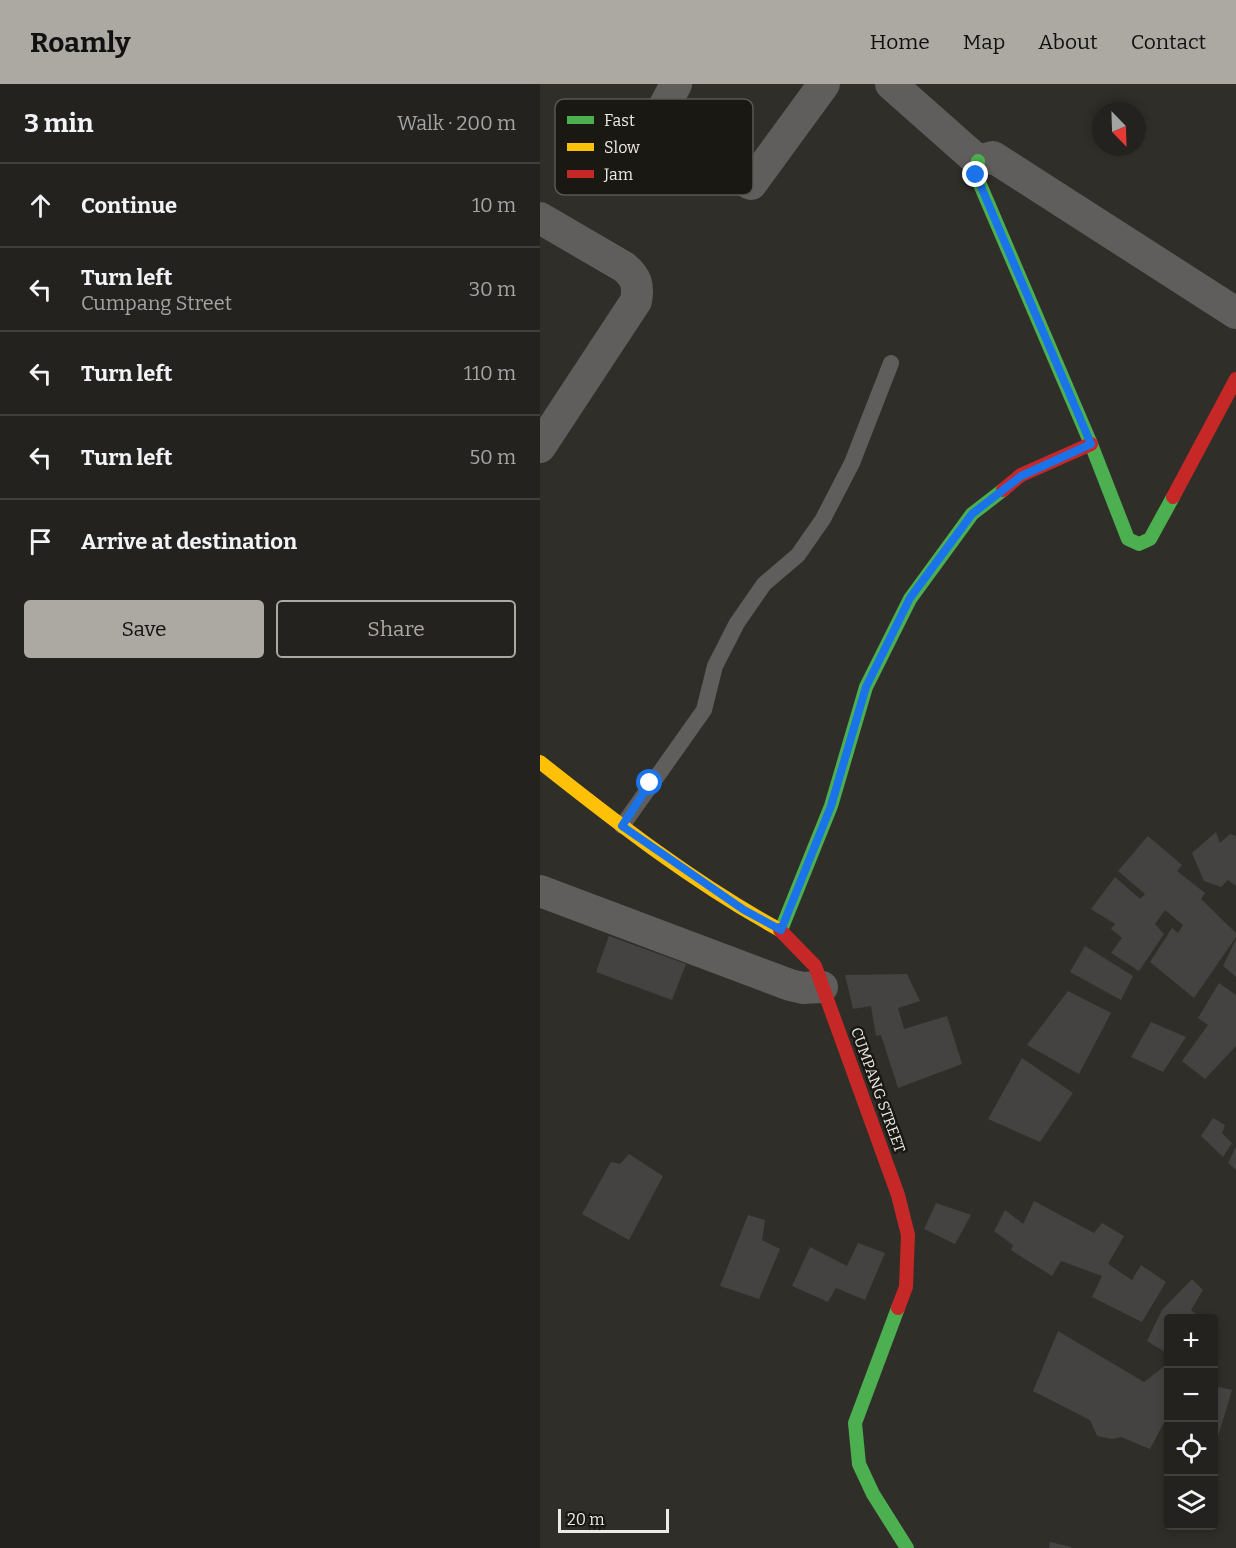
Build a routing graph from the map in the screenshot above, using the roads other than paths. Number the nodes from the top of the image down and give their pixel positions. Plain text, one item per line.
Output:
1 (676, 84) edge
2 (824, 84) edge
3 (891, 84) edge
4 (668, 99) edge
5 (978, 161) junction
6 (753, 181) edge
7 (540, 218) edge
8 (1236, 313) edge
9 (891, 363) dead end
10 (1236, 379) edge
11 (1091, 444) junction
12 (540, 447) edge
13 (540, 762) edge
14 (622, 826) junction
15 (540, 891) edge
16 (781, 930) junction
17 (822, 987) junction
18 (907, 1548) edge

1 - 4 street
2 - 6 street
3 - 5 street
5 - 8 street
5 - 11 street
7 - 12 street
9 - 14 lane
10 - 11 street
11 - 16 street
13 - 14 street, CUMPANG STREET
14 - 16 street, CUMPANG STREET
15 - 17 street
16 - 17 street, CUMPANG STREET
17 - 18 street, CUMPANG STREET

